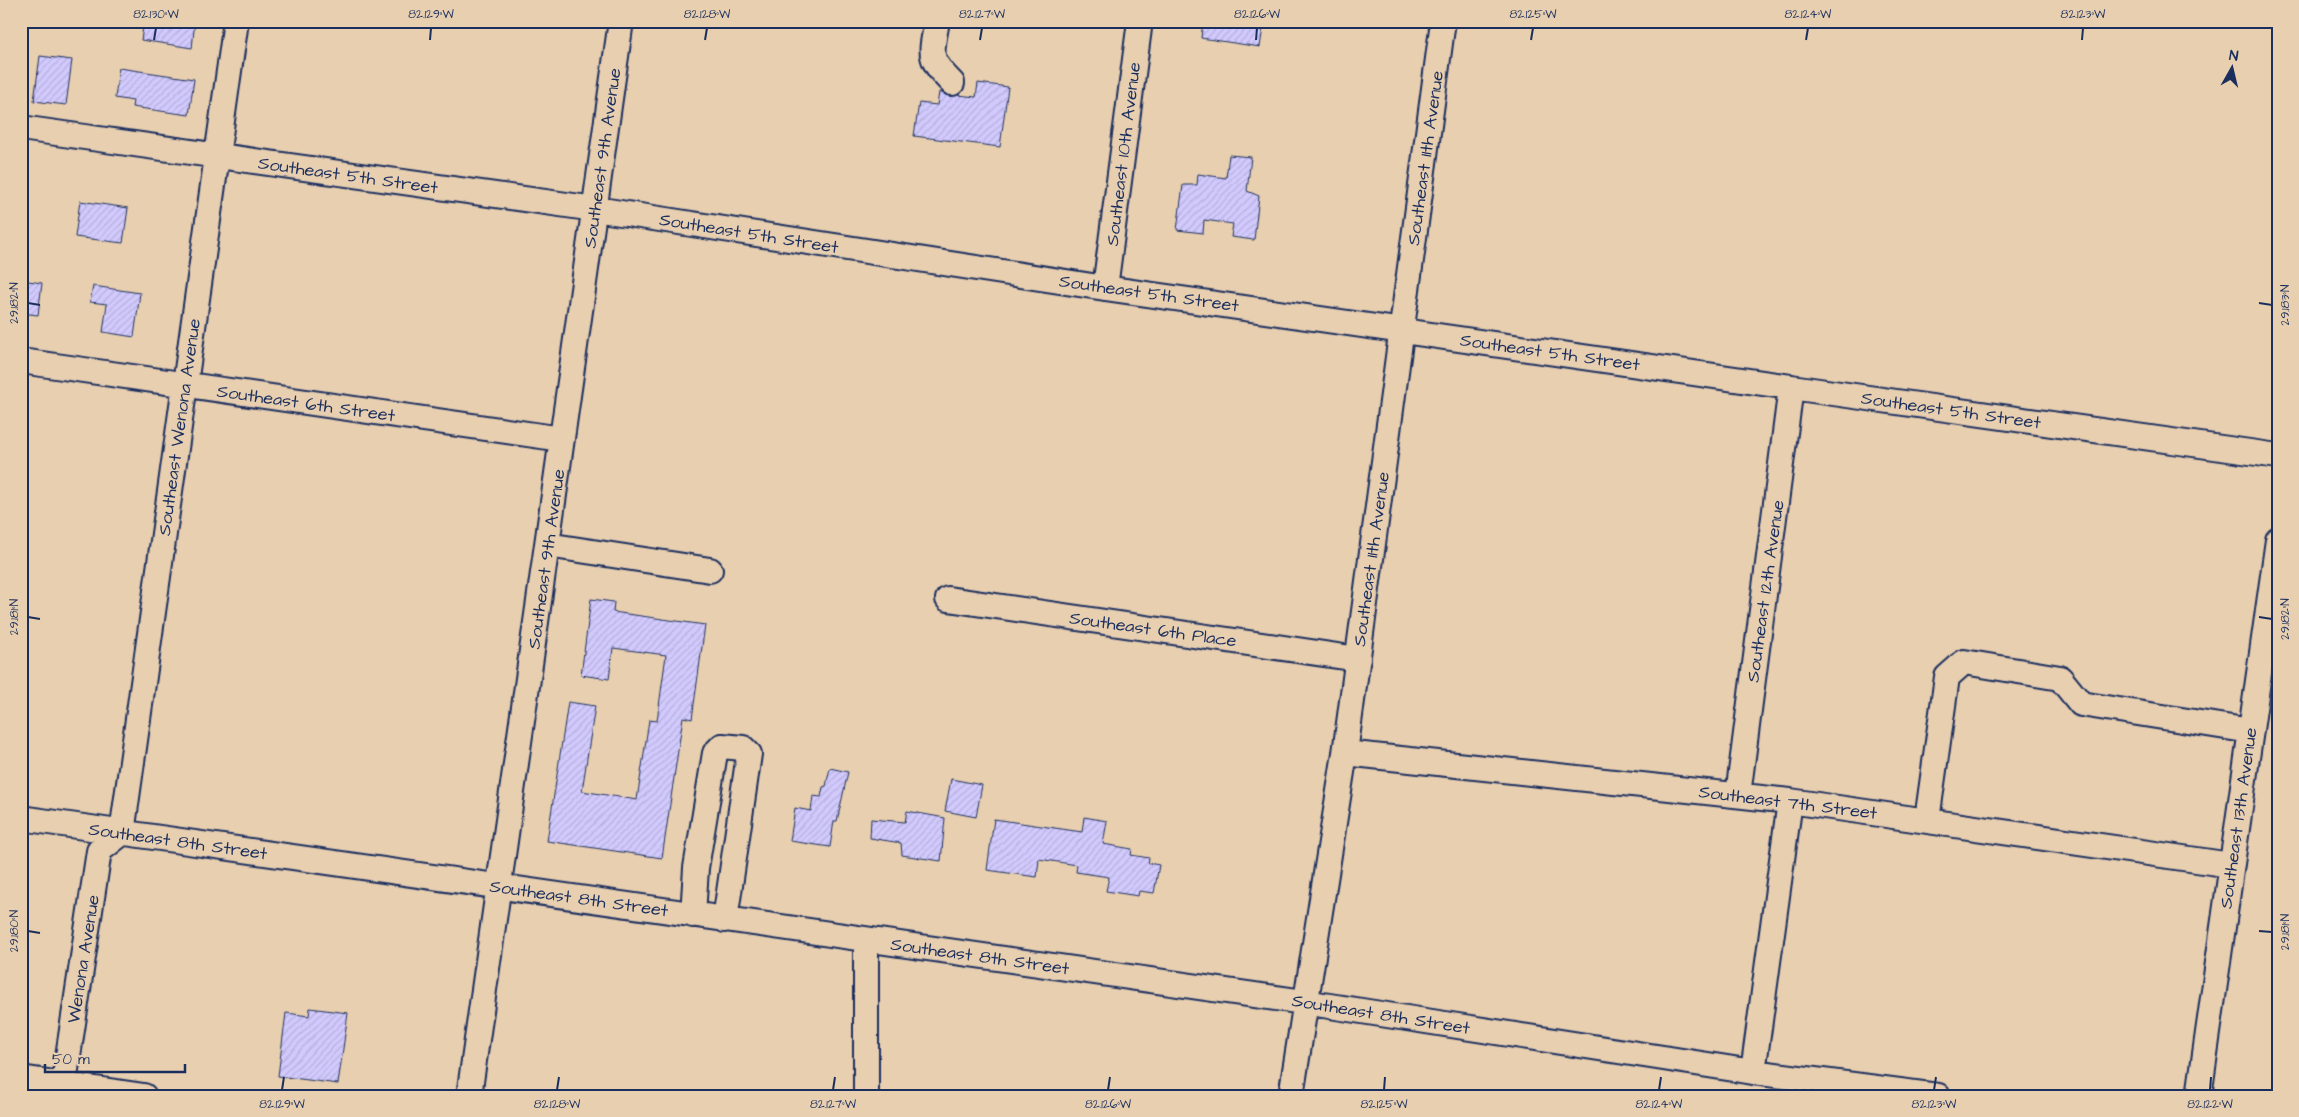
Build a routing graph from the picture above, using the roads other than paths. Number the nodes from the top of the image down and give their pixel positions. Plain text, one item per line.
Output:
1 (236, 21) edge
2 (621, 21) edge
3 (937, 21) edge
4 (1140, 21) edge
5 (1443, 21) edge
6 (952, 83) dead end
7 (21, 128) edge
8 (217, 156) junction
9 (595, 209) junction
10 (1105, 288) junction
11 (1403, 330) junction
12 (21, 361) edge
13 (185, 386) junction
14 (1791, 387) junction
15 (562, 439) junction
16 (2278, 456) edge
17 (2278, 540) edge
18 (548, 545) junction
19 (710, 570) dead end
20 (948, 599) dead end
21 (1358, 659) junction
22 (2251, 731) junction
23 (1345, 753) junction
24 (1738, 795) junction
25 (1790, 801) junction
26 (21, 818) edge
27 (1927, 820) junction
28 (122, 833) junction
29 (2231, 865) junction
30 (500, 886) junction
31 (693, 915) junction
32 (725, 920) junction
33 (866, 940) junction
34 (1304, 1002) junction
35 (1753, 1072) junction
36 (21, 1078) edge
37 (63, 1090) edge
38 (144, 1096) edge
39 (469, 1096) edge
40 (866, 1096) edge
41 (1292, 1096) edge
42 (1938, 1096) edge
43 (2199, 1096) edge

1 - 8 street, Southeast Wenona Avenue
2 - 9 street, Southeast 9th Avenue
3 - 6 street
4 - 10 street, Southeast 10th Avenue
5 - 11 street, Southeast 11th Avenue
7 - 8 street, Southeast 5th Street
8 - 9 street, Southeast 5th Street
8 - 13 street, Southeast Wenona Avenue
9 - 10 street, Southeast 5th Street
9 - 15 street, Southeast 9th Avenue
10 - 11 street, Southeast 5th Street
11 - 14 street, Southeast 5th Street
11 - 21 street, Southeast 11th Avenue
12 - 13 street, Southeast 6th Street
13 - 15 street, Southeast 6th Street
13 - 28 street, Southeast Wenona Avenue
14 - 16 street, Southeast 5th Street
14 - 24 street, Southeast 12th Avenue
15 - 18 street, Southeast 9th Avenue
17 - 22 street, Southeast 13th Avenue
18 - 19 street
18 - 30 street, Southeast 9th Avenue
20 - 21 street, Southeast 6th Place
21 - 23 street, Southeast 11th Avenue
22 - 27 street
22 - 29 street, Southeast 13th Avenue
23 - 24 street, Southeast 7th Street
23 - 34 street, Southeast 11th Avenue
24 - 25 street, Southeast 7th Street
25 - 27 street, Southeast 7th Street
25 - 35 street
26 - 28 street, Southeast 8th Street
27 - 29 street, Southeast 7th Street
28 - 30 street, Southeast 8th Street
28 - 37 street, Wenona Avenue
29 - 43 street, Southeast 13th Avenue
30 - 31 street, Southeast 8th Street
30 - 39 street, Southeast 9th Avenue
31 - 32 street, Southeast 8th Street
31 - 32 street
32 - 33 street, Southeast 8th Street
33 - 34 street, Southeast 8th Street
33 - 40 street
34 - 35 street, Southeast 8th Street
34 - 41 street, Southeast 11th Avenue
35 - 42 street, Southeast 8th Street
36 - 37 street
37 - 38 street

